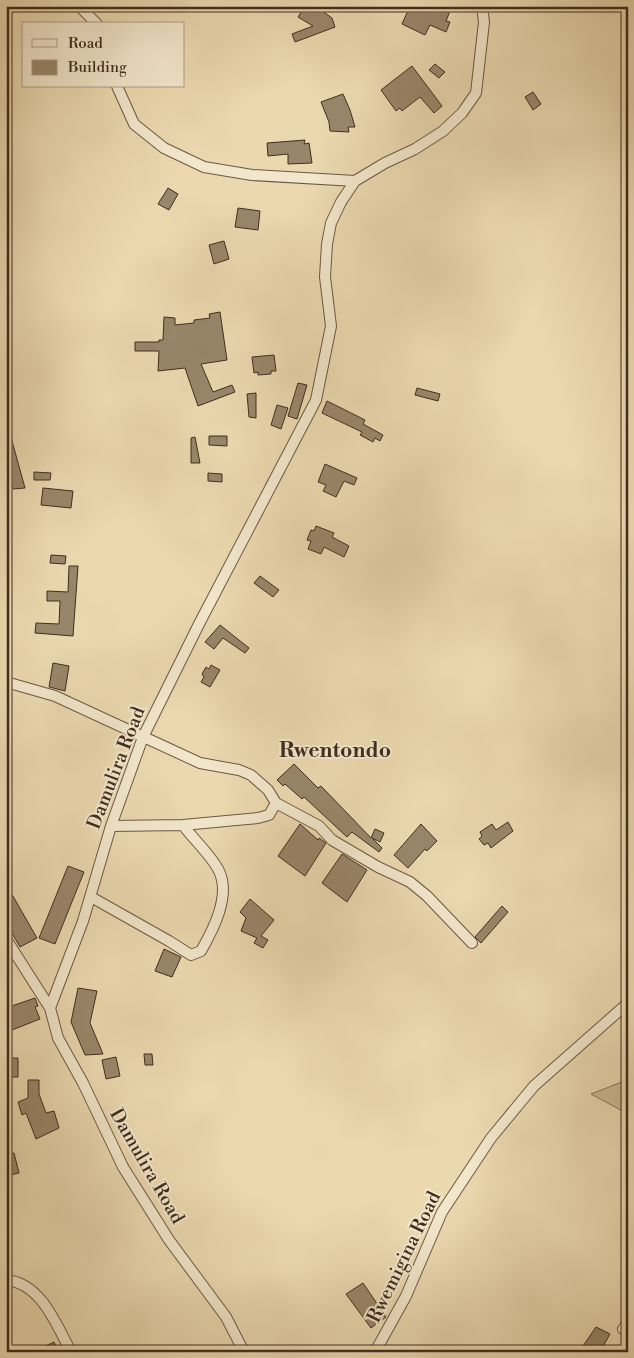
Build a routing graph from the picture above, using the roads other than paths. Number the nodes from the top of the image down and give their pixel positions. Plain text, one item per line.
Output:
1 (79, 6) edge
2 (482, 6) edge
3 (95, 22) edge
4 (118, 88) edge
5 (355, 181) junction
6 (6, 682) edge
7 (143, 737) junction
8 (276, 803) junction
9 (183, 825) junction
10 (111, 826) junction
11 (91, 898) junction
12 (6, 939) edge
13 (472, 943) dead end
14 (628, 1003) edge
15 (50, 1008) junction
16 (6, 1280) edge
17 (71, 1352) edge
18 (244, 1352) edge
19 (375, 1352) edge

1 - 3 street
2 - 5 street
4 - 5 street
5 - 7 street, Damulira Road
6 - 7 street
7 - 8 street
7 - 10 street, Damulira Road
8 - 9 street
8 - 13 street
9 - 10 street
9 - 11 street
10 - 11 street, Damulira Road
11 - 15 street, Damulira Road
12 - 15 street
14 - 19 street, Rwemigina Road
15 - 18 street, Damulira Road
16 - 17 street

